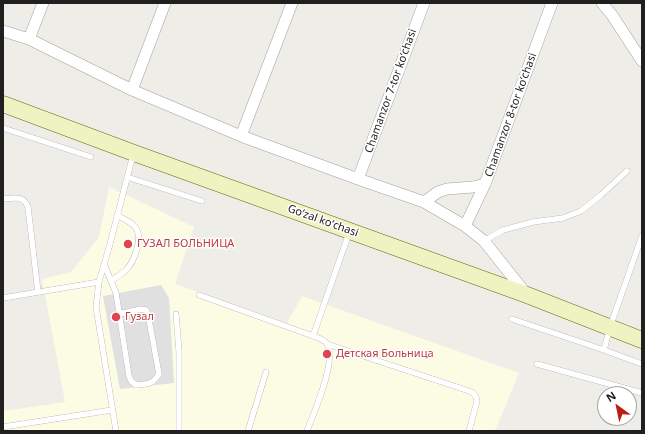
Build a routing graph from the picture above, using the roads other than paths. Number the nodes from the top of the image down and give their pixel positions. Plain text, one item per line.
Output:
1 (43, 3) edge
2 (165, 3) edge
3 (292, 3) edge
4 (424, 3) edge
5 (552, 3) edge
6 (602, 3) edge
7 (3, 31) edge
8 (29, 39) junction
9 (642, 60) edge
10 (132, 90) junction
11 (3, 104) edge
12 (3, 128) edge
13 (241, 136) junction
14 (134, 153) junction
15 (92, 158) dead end
16 (627, 171) dead end
17 (127, 177) junction
18 (358, 179) junction
19 (486, 184) junction
20 (3, 199) edge
21 (202, 201) dead end
22 (424, 202) junction
23 (117, 215) junction
24 (465, 226) junction
25 (349, 231) junction
26 (642, 236) edge
27 (484, 241) junction
28 (104, 263) junction
29 (111, 281) junction
30 (99, 282) junction
31 (38, 292) junction
32 (199, 295) dead end
33 (527, 295) junction
34 (3, 298) edge
35 (119, 314) junction
36 (176, 314) dead end
37 (512, 319) dead end
38 (610, 328) junction
39 (314, 336) junction
40 (642, 340) edge
41 (327, 344) junction
42 (604, 350) junction
43 (537, 364) dead end
44 (642, 364) edge
45 (266, 372) dead end
46 (642, 392) edge
47 (112, 410) junction
48 (3, 427) edge
49 (17, 428) edge
50 (116, 431) edge
51 (179, 431) edge
52 (248, 431) edge
53 (307, 431) edge
54 (469, 431) edge

1 - 8 street
2 - 10 street
3 - 13 street
4 - 18 street, Chamanzor 7-tor koʻchasi
5 - 19 street, Chamanzor 8-tor koʻchasi
6 - 9 street
7 - 8 street
8 - 10 street
10 - 13 street
11 - 14 main road, Goʻzal koʻchasi
12 - 15 lane
13 - 18 street
14 - 17 lane
14 - 25 main road, Goʻzal koʻchasi
16 - 27 lane
17 - 21 lane
17 - 23 lane
18 - 22 street
19 - 22 street
19 - 24 street, Chamanzor 8-tor koʻchasi
20 - 31 lane
22 - 24 street
23 - 28 lane
23 - 29 lane
24 - 27 street
25 - 33 main road, Goʻzal koʻchasi
25 - 39 lane
26 - 38 lane
27 - 33 street
28 - 29 lane
28 - 30 lane
29 - 35 lane
30 - 31 lane
30 - 47 lane
31 - 34 lane
32 - 39 lane
33 - 38 main road, Goʻzal koʻchasi
35 - 35 lane
36 - 51 lane
37 - 42 lane
38 - 40 main road, Goʻzal koʻchasi
38 - 42 lane
39 - 41 lane
41 - 53 lane
41 - 54 lane
42 - 44 lane
43 - 46 lane
45 - 52 lane
47 - 49 lane
47 - 50 lane
48 - 49 lane

